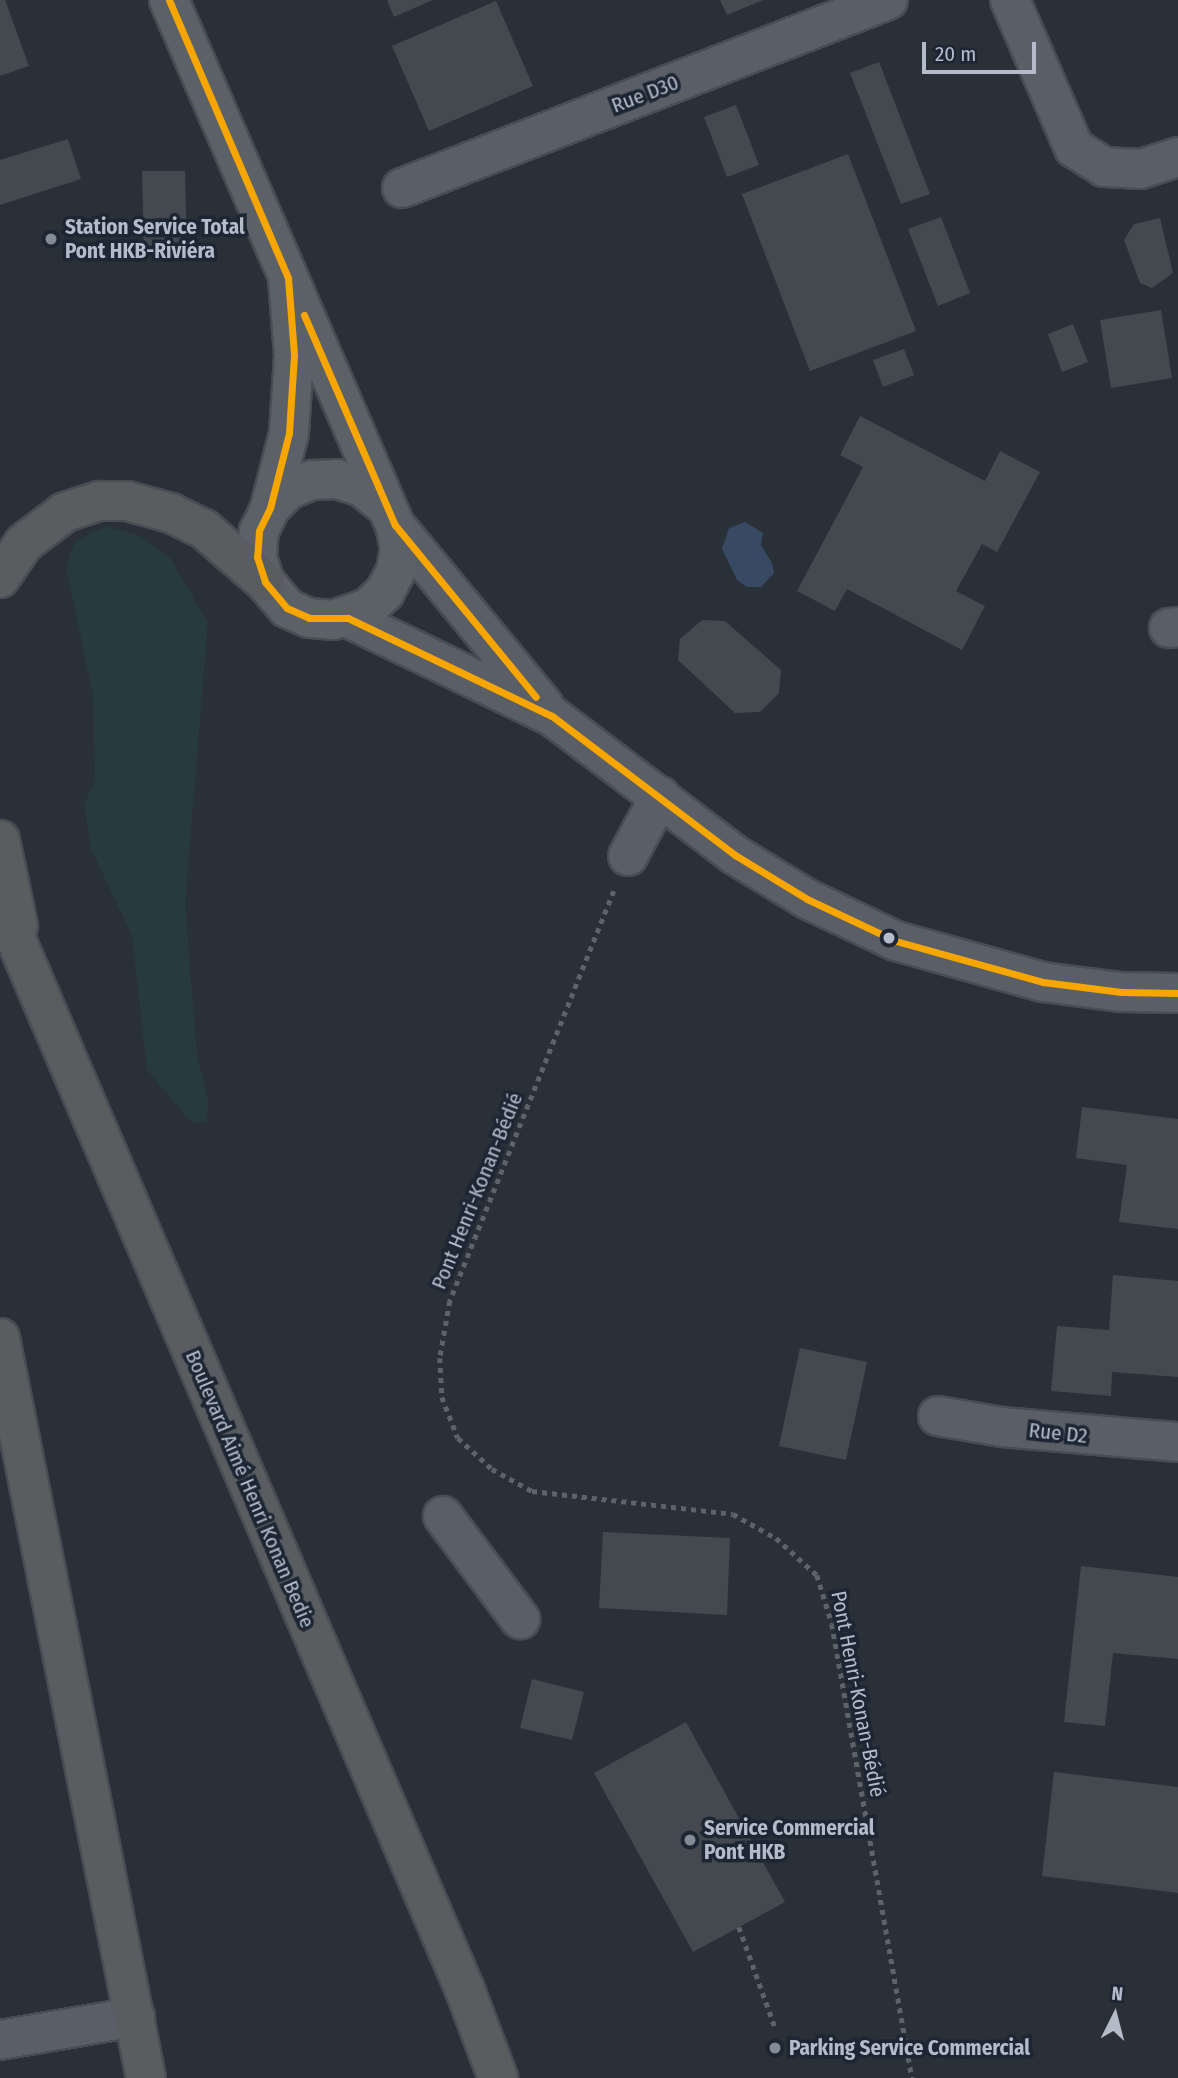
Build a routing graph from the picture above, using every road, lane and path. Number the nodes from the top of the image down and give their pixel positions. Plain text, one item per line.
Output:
1 (169, 0) edge
2 (888, 0) edge
3 (1010, 0) edge
4 (1178, 157) edge
5 (402, 188) dead end
6 (288, 278) junction
7 (270, 508) junction
8 (388, 514) junction
9 (0, 578) edge
10 (265, 582) junction
11 (348, 618) junction
12 (552, 716) junction
13 (660, 796) junction
14 (0, 840) edge
15 (628, 856) joint
16 (0, 902) edge
17 (28, 969) junction
18 (1178, 993) edge
19 (0, 1338) edge
20 (938, 1416) dead end
21 (1178, 1442) edge
22 (443, 1516) dead end
23 (520, 1619) dead end
24 (739, 1927) dead end
25 (135, 2017) junction
26 (775, 2027) dead end
27 (0, 2040) edge
28 (146, 2078) edge
29 (498, 2078) edge
30 (912, 2078) edge

1 - 6 main road
2 - 5 street, Rue D30
3 - 4 street
6 - 7 main road
6 - 8 main road
7 - 8 main road
7 - 10 main road
8 - 11 main road
8 - 12 street
9 - 10 highway
10 - 11 main road
11 - 12 street
12 - 13 street
13 - 15 street
13 - 18 street
14 - 17 highway
15 - 30 path, Pont Henri-Konan-Bédié
16 - 17 highway, Boulevard Aimé Henri Konan Bedie
17 - 29 highway, Boulevard Aimé Henri Konan Bedie
19 - 25 highway
20 - 21 street, Rue D2
22 - 23 street
24 - 26 path
25 - 27 street
25 - 28 highway

